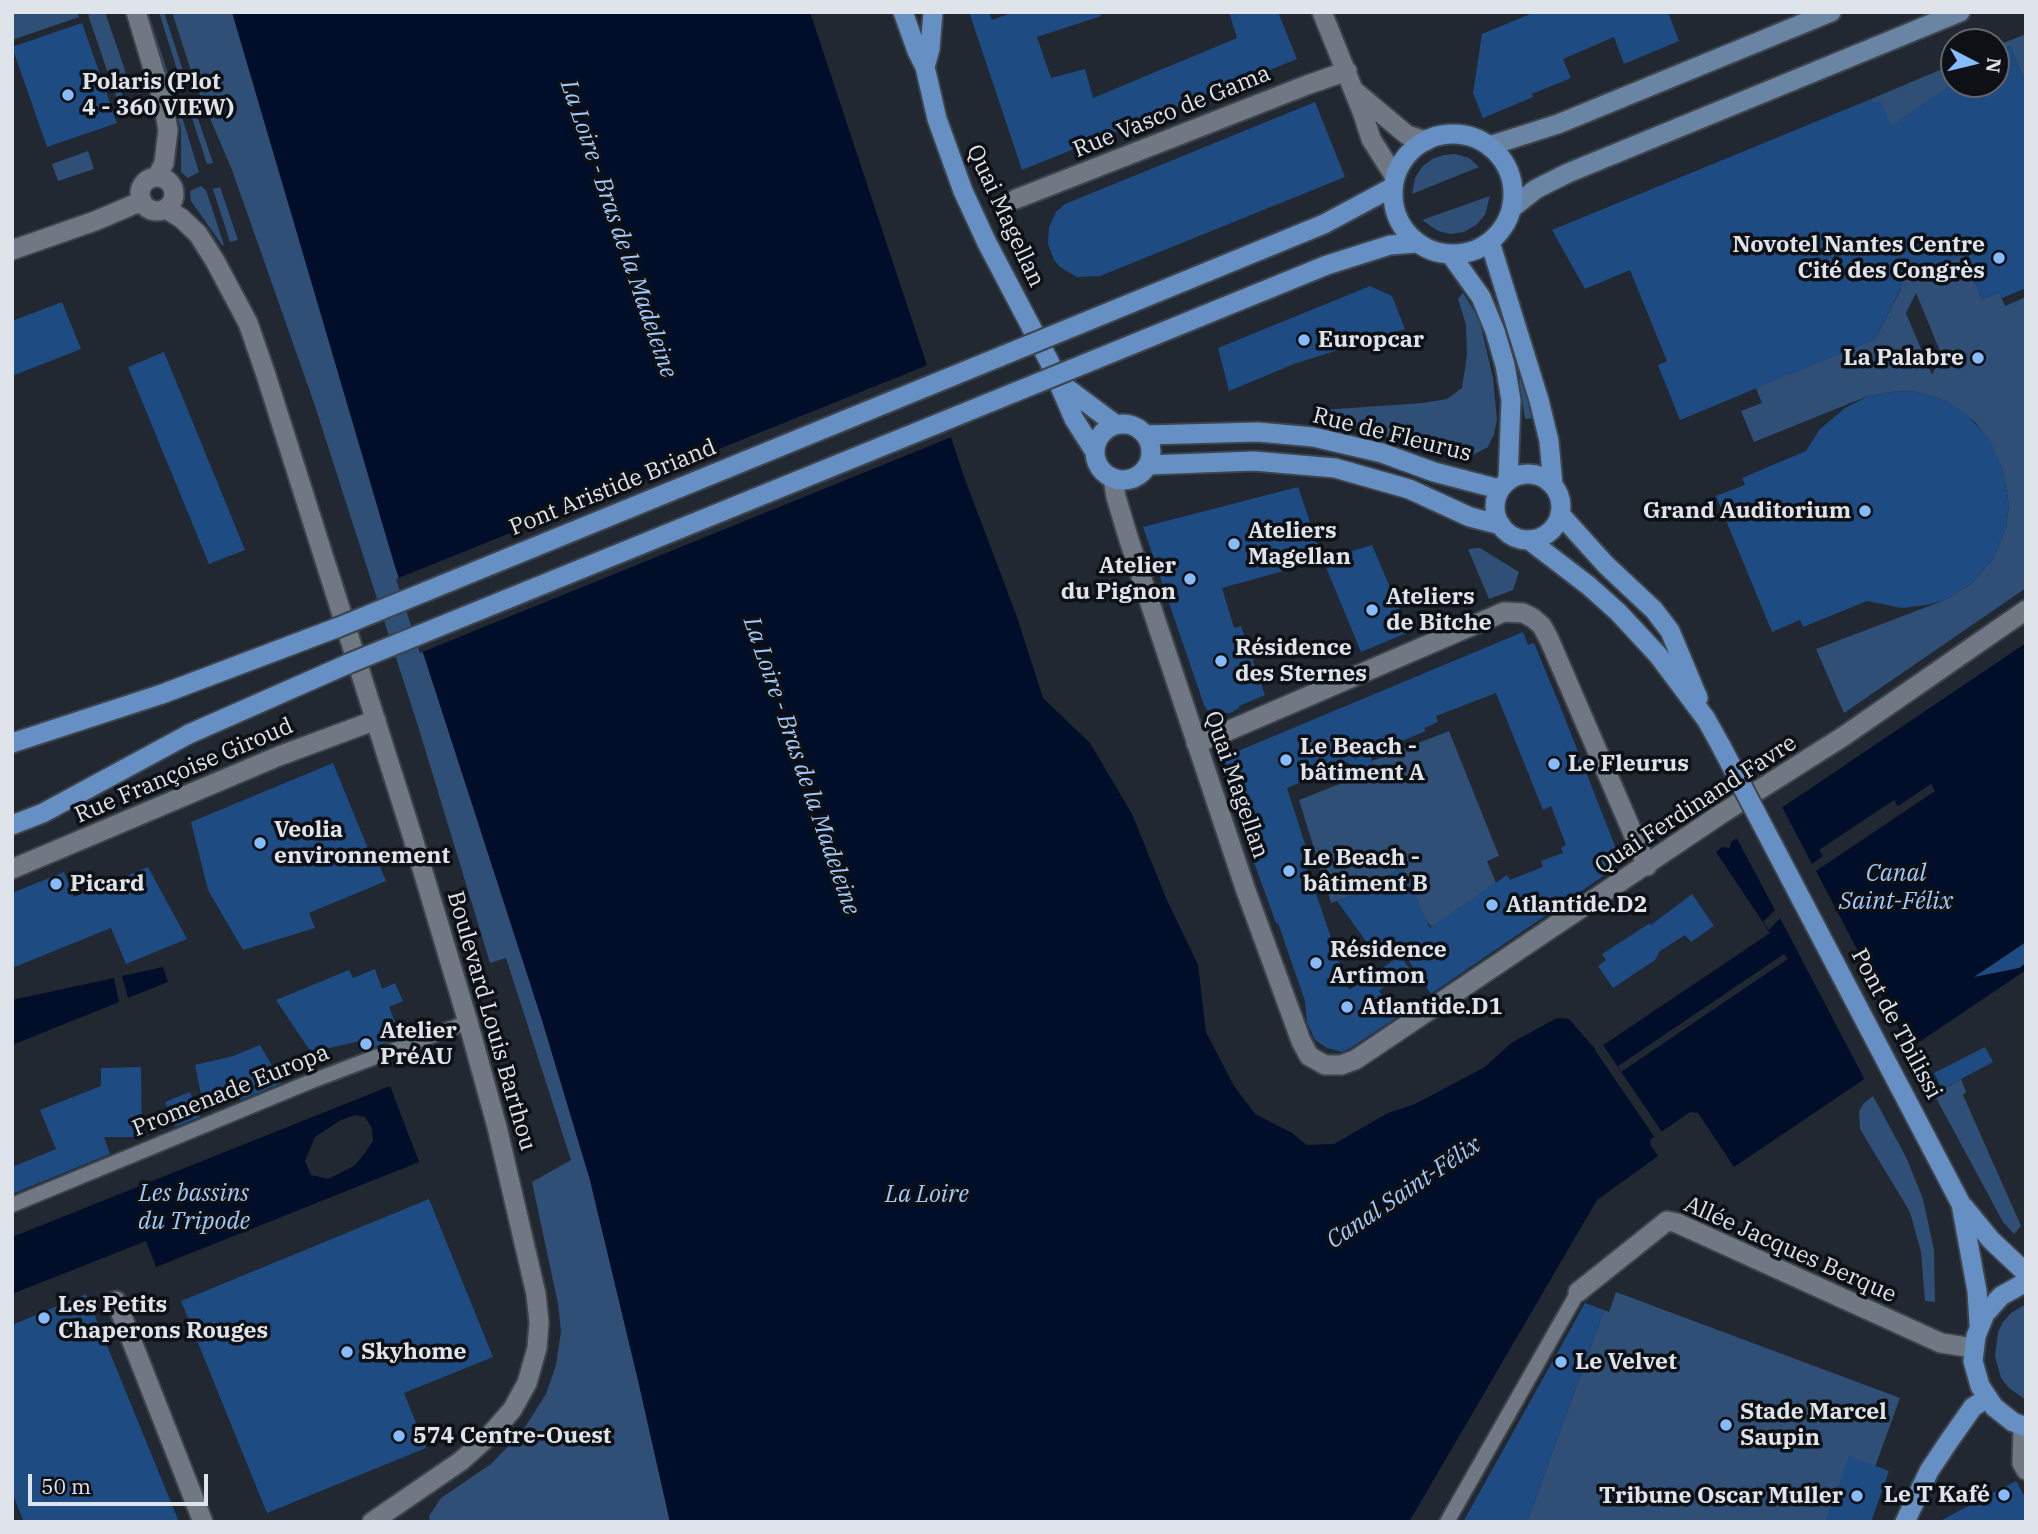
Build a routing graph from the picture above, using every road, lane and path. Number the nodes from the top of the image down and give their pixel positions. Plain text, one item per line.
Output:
1 (136, 12) edge
2 (903, 12) edge
3 (933, 12) edge
4 (1322, 12) edge
5 (1830, 12) edge
6 (1960, 12) edge
7 (925, 66) junction
8 (1350, 81) junction
9 (1426, 141) junction
10 (1489, 146) junction
11 (157, 177) junction
12 (1394, 182) junction
13 (1016, 199) dead end
14 (142, 201) junction
15 (1512, 208) junction
16 (166, 209) junction
17 (1490, 242) junction
18 (1417, 243) junction
19 (12, 250) edge
20 (1451, 255) junction
21 (1058, 381) junction
22 (1115, 425) junction
23 (1258, 432) junction
24 (1146, 435) junction
25 (1095, 452) junction
26 (1254, 461) junction
27 (1148, 465) junction
28 (1113, 478) junction
29 (1504, 484) junction
30 (1553, 485) junction
31 (1560, 514) junction
32 (1500, 526) junction
33 (1529, 540) junction
34 (2026, 610) edge
35 (1706, 719) junction
36 (376, 720) junction
37 (12, 743) edge
38 (1196, 743) junction
39 (12, 825) edge
40 (1647, 866) junction
41 (12, 869) edge
42 (468, 1023) junction
43 (1355, 1060) joint
44 (1961, 1204) junction
45 (12, 1205) edge
46 (2026, 1273) edge
47 (2026, 1282) edge
48 (1578, 1292) joint
49 (116, 1301) dead end
50 (1979, 1324) junction
51 (1973, 1348) junction
52 (1987, 1398) junction
53 (2024, 1427) edge
54 (2026, 1470) edge
55 (399, 1514) edge
56 (203, 1522) edge
57 (372, 1522) edge
58 (1447, 1522) edge
59 (1905, 1522) edge

1 - 11 street
2 - 7 main road, Quai Magellan
3 - 7 main road, Quai Magellan
4 - 8 street
5 - 10 main road
6 - 15 main road
7 - 21 main road, Quai Magellan
8 - 9 street
8 - 12 street
8 - 13 street, Rue Vasco de Gama
9 - 10 main road
9 - 12 main road
10 - 15 main road
11 - 14 street
11 - 16 street
12 - 18 main road
12 - 37 main road, Pont Aristide Briand, bridge
14 - 16 street
14 - 19 street
15 - 17 main road
16 - 36 street, Boulevard Louis Barthou
17 - 20 main road
17 - 30 main road
18 - 20 main road
18 - 39 main road, bridge
20 - 29 main road
21 - 22 main road, Quai Magellan
21 - 25 main road, Quai Magellan
22 - 24 main road
22 - 25 main road
23 - 24 main road, Rue de Fleurus
23 - 26 main road
23 - 29 main road, Rue de Fleurus
24 - 27 main road
25 - 28 main road
26 - 27 main road, Rue de Fleurus
26 - 32 main road, Rue de Fleurus
27 - 28 main road
28 - 38 street, Quai Magellan
29 - 30 main road
29 - 32 main road
30 - 31 main road
31 - 33 main road
31 - 35 main road
32 - 33 main road
33 - 35 main road
34 - 40 street, Quai Ferdinand Favre
35 - 44 main road, Pont de Tbilissi, bridge
36 - 41 street, Rue Françoise Giroud
36 - 42 street, Boulevard Louis Barthou
38 - 40 street
38 - 43 street, Quai Magellan
40 - 43 street, Quai Ferdinand Favre
42 - 45 street, Promenade Europa
42 - 55 street, Boulevard Louis Barthou
44 - 46 main road, Pont de Tbilissi
44 - 50 main road, Pont de Tbilissi
47 - 50 main road
48 - 51 street, Allée Jacques Berque
48 - 58 street, Allée Jacques Berque
49 - 56 street
50 - 51 main road
51 - 52 main road
52 - 53 main road
52 - 59 main road
53 - 54 street
55 - 57 street, Boulevard Louis Barthou

